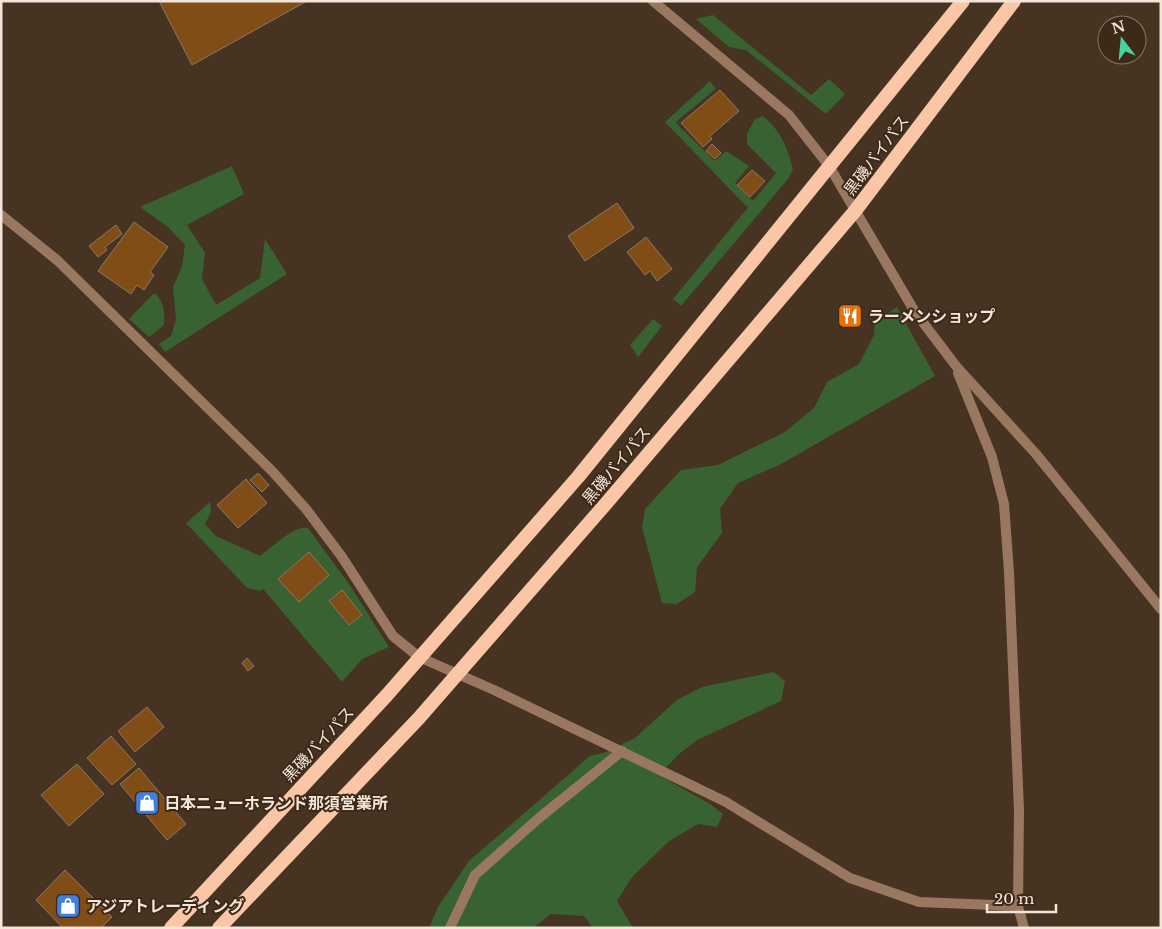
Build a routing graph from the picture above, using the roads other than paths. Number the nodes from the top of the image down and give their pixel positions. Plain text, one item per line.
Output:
1 (653, 1) edge
2 (963, 1) edge
3 (1014, 1) edge
4 (829, 166) junction
5 (855, 211) junction
6 (1, 215) edge
7 (956, 366) junction
8 (1161, 609) edge
9 (419, 657) junction
10 (458, 674) junction
11 (622, 751) junction
12 (1018, 906) junction
13 (171, 928) edge
14 (219, 928) edge
15 (450, 928) edge
16 (1024, 928) edge

1 - 4 street
2 - 4 highway, 黒磯バイパス
3 - 5 highway, 黒磯バイパス
4 - 5 street
4 - 9 highway, 黒磯バイパス
5 - 7 street
5 - 10 highway, 黒磯バイパス
6 - 9 street
7 - 8 street
7 - 12 street
9 - 10 street
9 - 13 highway, 黒磯バイパス
10 - 11 street
10 - 14 highway, 黒磯バイパス
11 - 12 street
11 - 15 street
12 - 16 street

